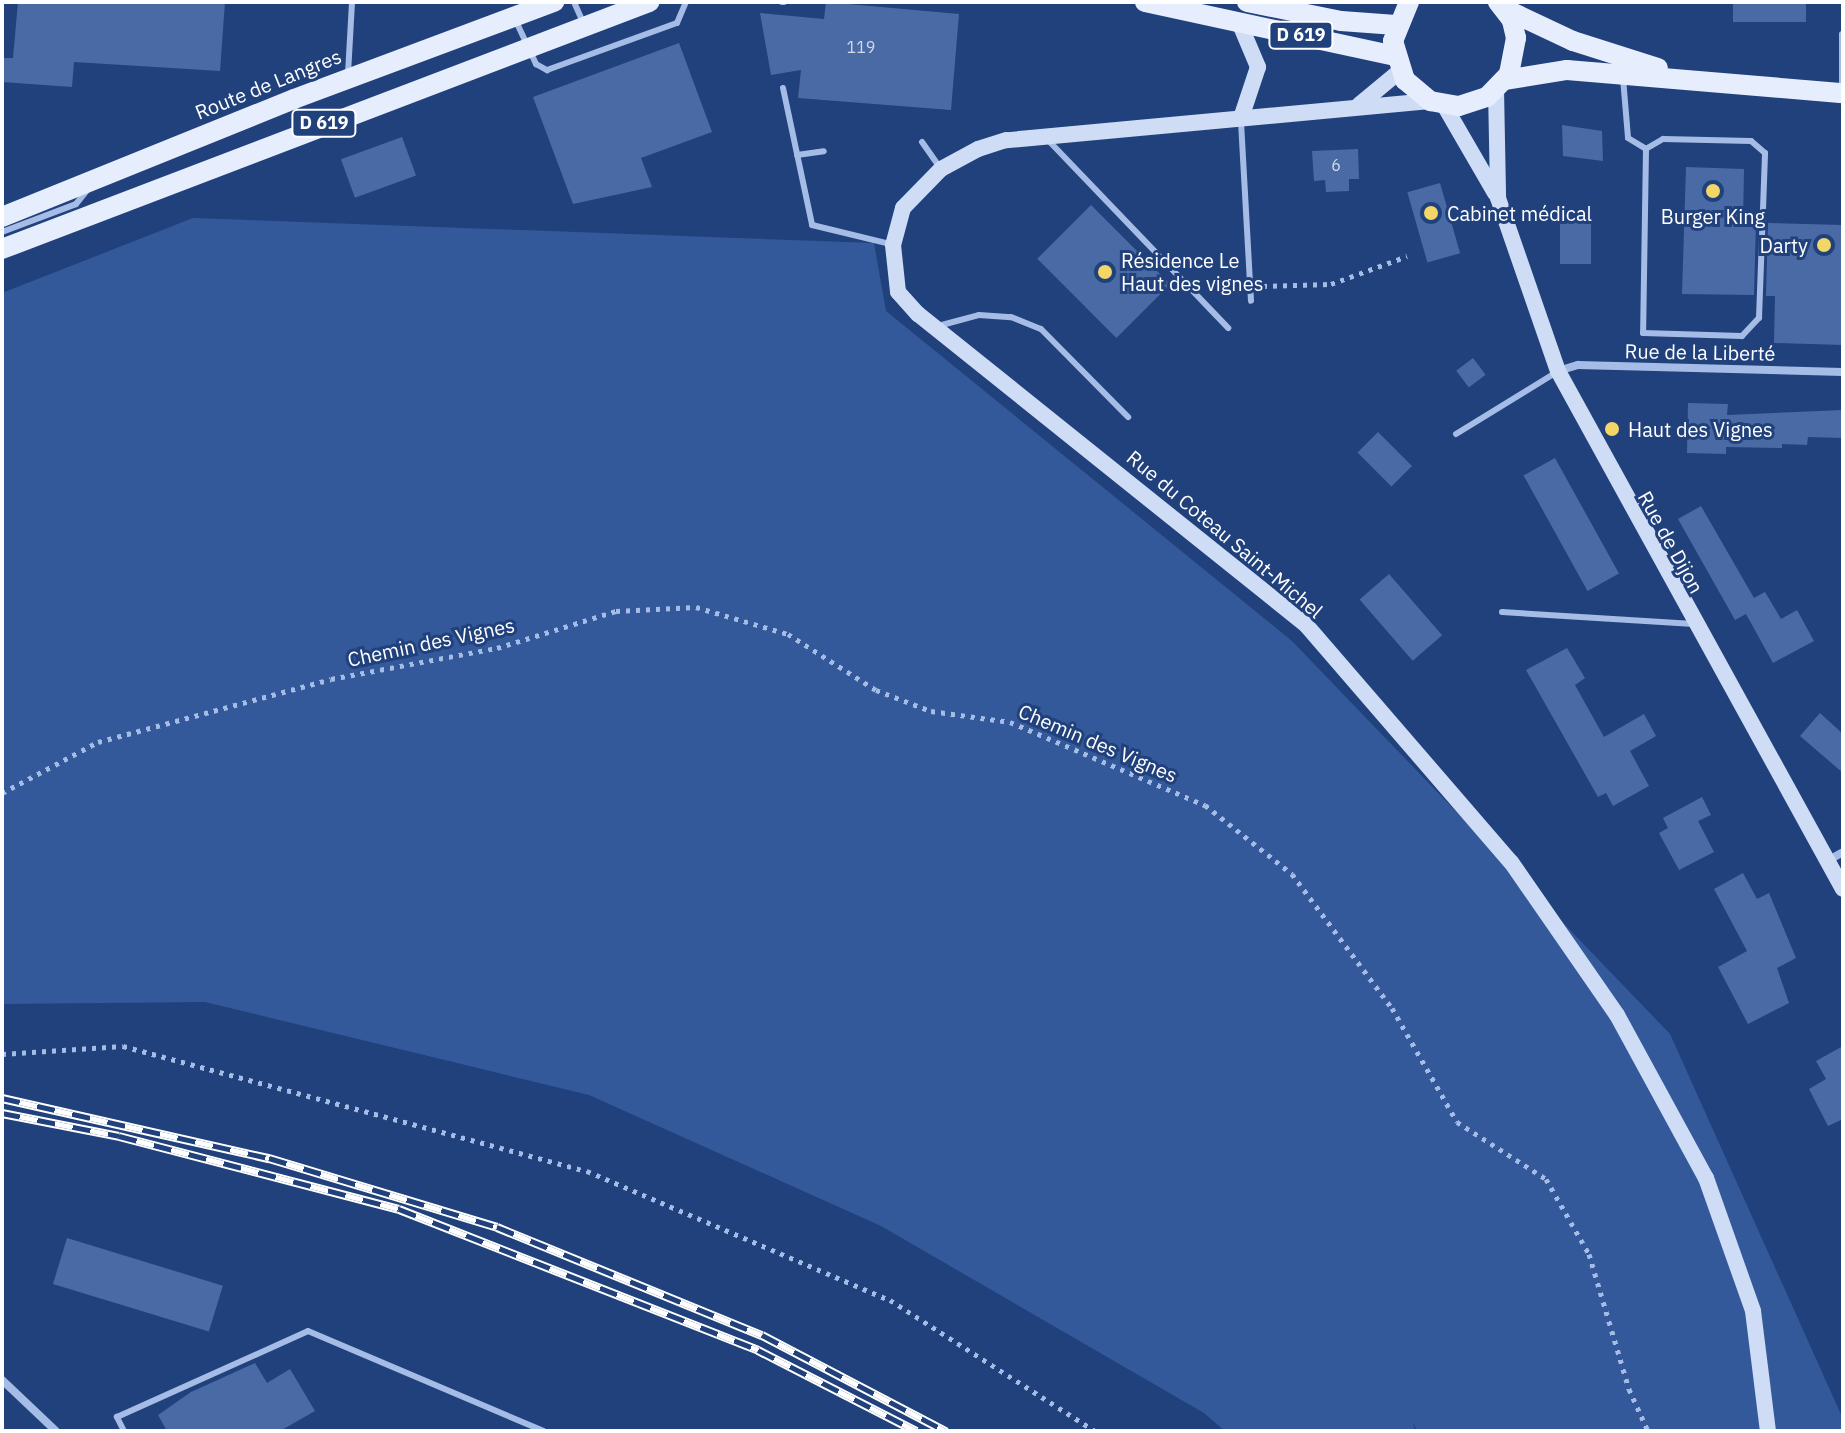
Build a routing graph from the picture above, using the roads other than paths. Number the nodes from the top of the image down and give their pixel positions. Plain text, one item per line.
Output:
1 (352, 2) edge
2 (554, 2) edge
3 (574, 2) edge
4 (649, 2) edge
5 (686, 2) edge
6 (1145, 2) edge
7 (1247, 2) edge
8 (1408, 2) edge
9 (1502, 6) edge
10 (514, 16) junction
11 (1239, 22) junction
12 (584, 24) junction
13 (1396, 25) junction
14 (1842, 34) edge
15 (527, 47) junction
16 (1398, 63) junction
17 (1623, 74) junction
18 (1690, 78) junction
19 (347, 79) junction
20 (1500, 85) junction
21 (783, 88) dead end
22 (1842, 92) edge
23 (1437, 103) junction
24 (1358, 107) junction
25 (1241, 118) junction
26 (1045, 137) junction
27 (922, 142) dead end
28 (1646, 149) junction
29 (824, 151) dead end
30 (797, 155) junction
31 (941, 169) junction
32 (91, 181) junction
33 (1498, 198) junction
34 (2, 217) edge
35 (2, 232) edge
36 (893, 245) junction
37 (2, 249) edge
38 (1251, 301) dead end
39 (935, 327) junction
40 (1228, 328) dead end
41 (1558, 371) junction
42 (1843, 372) edge
43 (1128, 417) dead end
44 (1456, 434) dead end
45 (1502, 612) dead end
46 (1694, 624) junction
47 (1843, 852) edge
48 (1827, 861) junction
49 (1843, 889) edge
50 (2, 1380) edge
51 (56, 1431) edge
52 (124, 1431) edge
53 (544, 1431) edge
54 (1768, 1431) edge

1 - 19 lane
2 - 10 main road, Route de Langres / D 619
3 - 12 lane
4 - 12 main road, D 619
5 - 15 lane
6 - 11 main road, D 619
7 - 13 main road, D 619
8 - 13 main road
9 - 18 main road
9 - 20 main road
10 - 15 lane
10 - 19 main road, Route de Langres / D 619
11 - 16 main road, D 619
11 - 25 street
12 - 15 main road, D 619
13 - 16 main road
14 - 22 lane
15 - 37 main road, D 619
16 - 23 main road
16 - 24 street
17 - 18 main road
17 - 20 main road
17 - 28 lane
18 - 22 main road
19 - 32 main road, Route de Langres / D 619
20 - 23 main road
20 - 33 street, Rue de Dijon
21 - 30 lane
23 - 24 street, Rue du Coteau Saint-Michel
23 - 33 street, Rue de Dijon
24 - 25 street, Rue du Coteau Saint-Michel
25 - 26 street, Rue du Coteau Saint-Michel
25 - 38 lane
26 - 31 street, Rue du Coteau Saint-Michel
26 - 40 lane
27 - 31 lane
28 - 28 lane
29 - 30 lane
30 - 36 lane
31 - 36 street, Rue du Coteau Saint-Michel
32 - 34 main road, Route de Langres / D 619
32 - 35 lane
33 - 41 street, Rue de Dijon
36 - 39 street, Rue du Coteau Saint-Michel
39 - 43 lane
39 - 54 street, Rue du Coteau Saint-Michel
41 - 42 street, Rue de la Liberté
41 - 44 lane
41 - 46 street, Rue de Dijon
45 - 46 lane
46 - 48 street, Rue de Dijon
47 - 48 street
48 - 49 street, Rue de Dijon
50 - 51 street
52 - 53 lane

